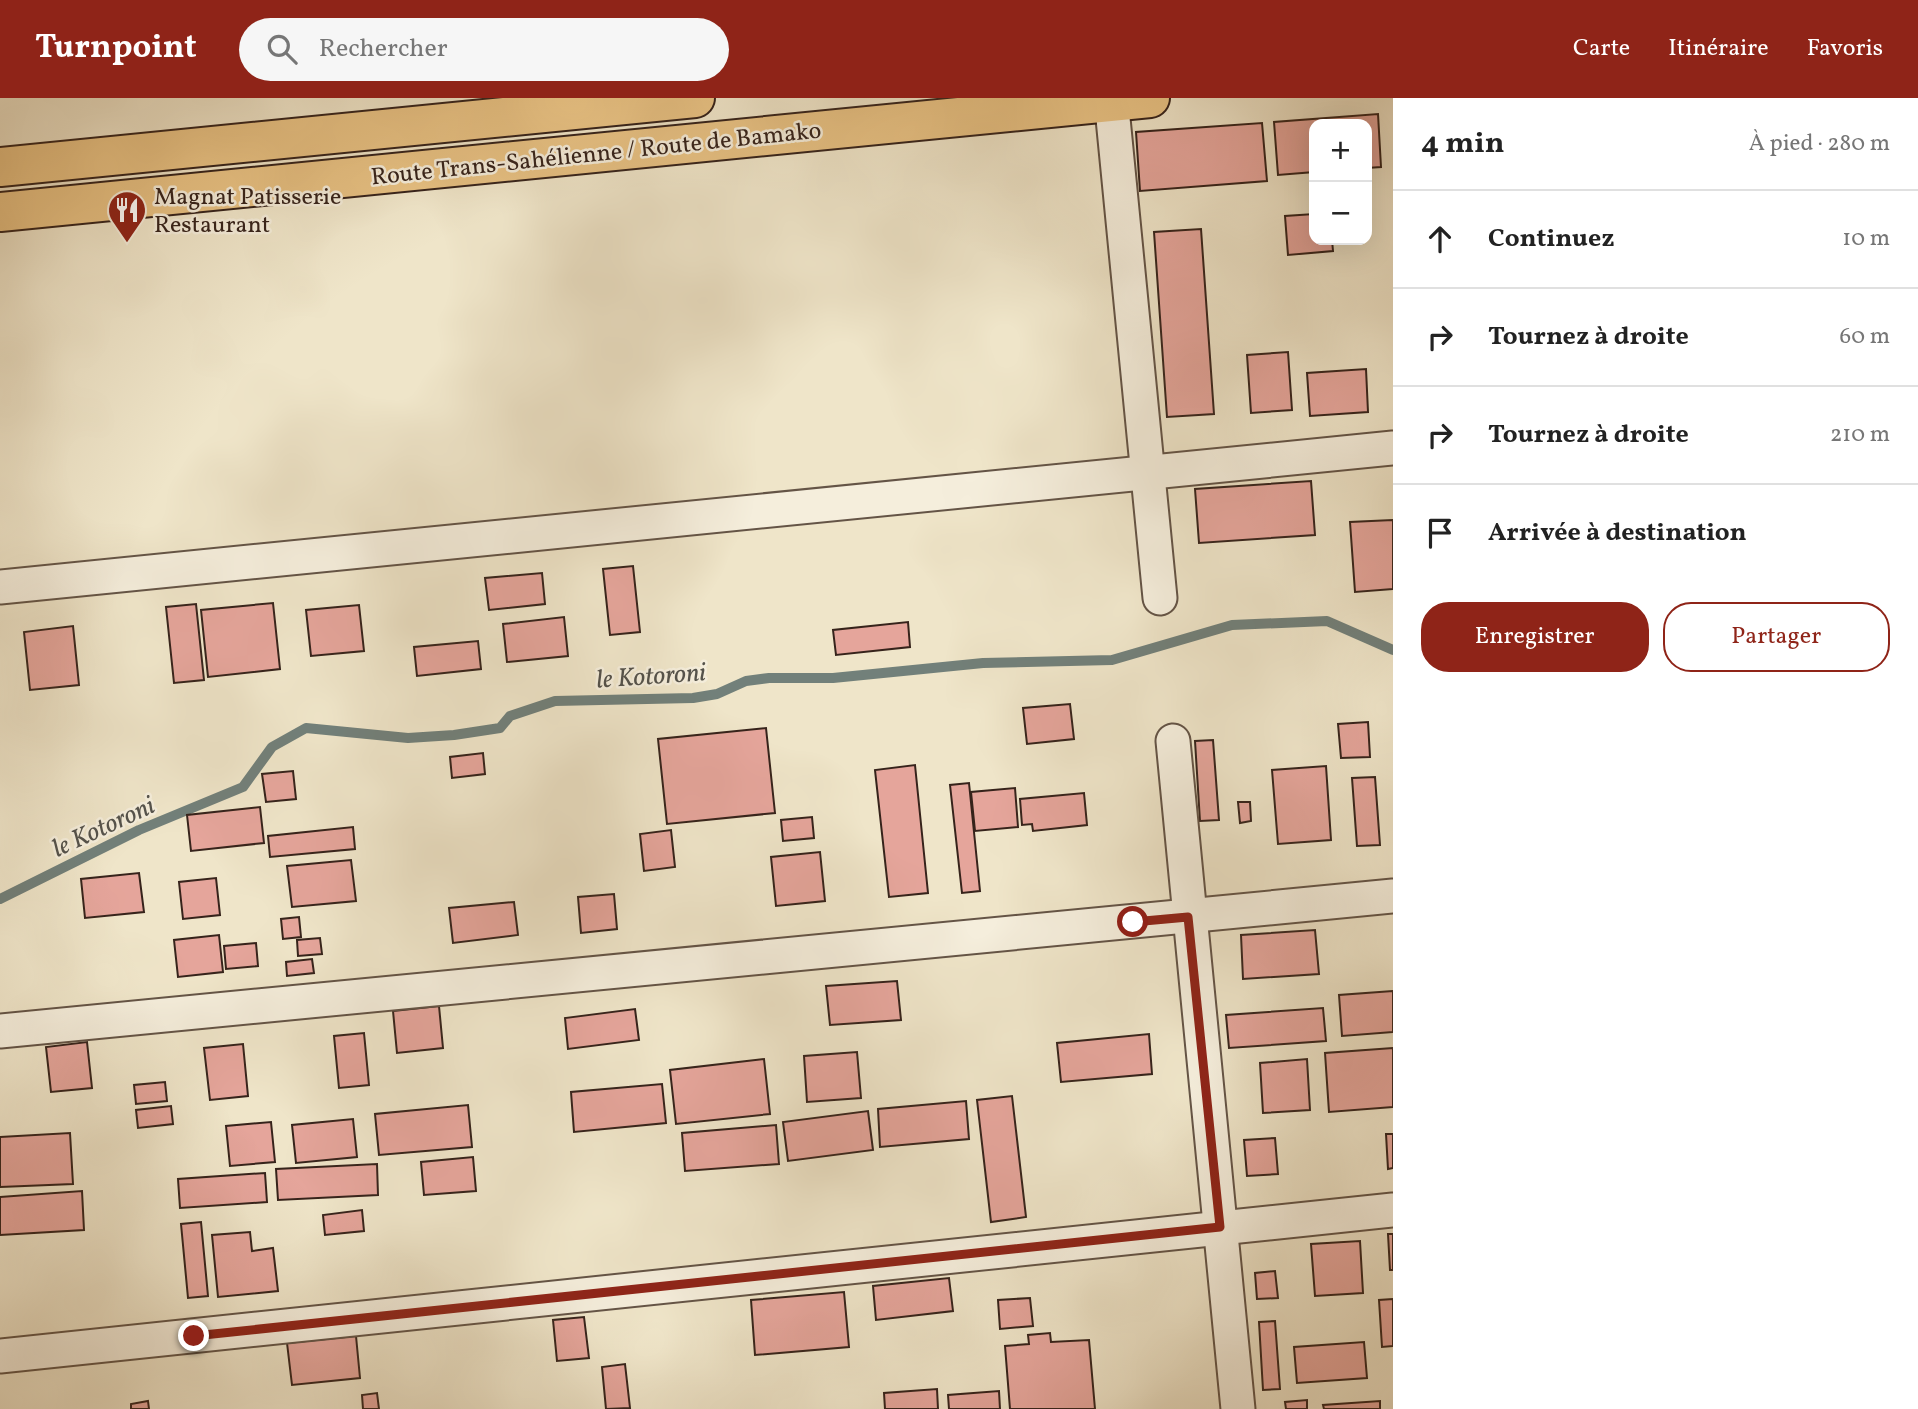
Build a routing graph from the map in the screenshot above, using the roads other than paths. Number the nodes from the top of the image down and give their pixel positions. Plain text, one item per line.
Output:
1 (695, 98) edge
2 (1150, 98) edge
3 (1112, 100) edge
4 (0, 167) edge
5 (0, 212) edge
6 (1393, 448) edge
7 (1149, 472) junction
8 (0, 587) edge
9 (1160, 598) dead end
10 (1173, 741) dead end
11 (1393, 896) edge
12 (1188, 917) junction
13 (0, 1031) edge
14 (1393, 1210) edge
15 (1220, 1227) junction
16 (0, 1356) edge
17 (1238, 1409) edge

1 - 4 highway, Route Trans-Sahélienne / Route de Bamako
2 - 3 highway, Route Trans-Sahélienne / Route de Bamako
3 - 5 highway, Route Trans-Sahélienne / Route de Bamako
3 - 7 street
6 - 7 street
7 - 8 street
7 - 9 street
10 - 12 street
11 - 12 street
12 - 13 street
12 - 15 street
14 - 15 street
15 - 16 street
15 - 17 street

